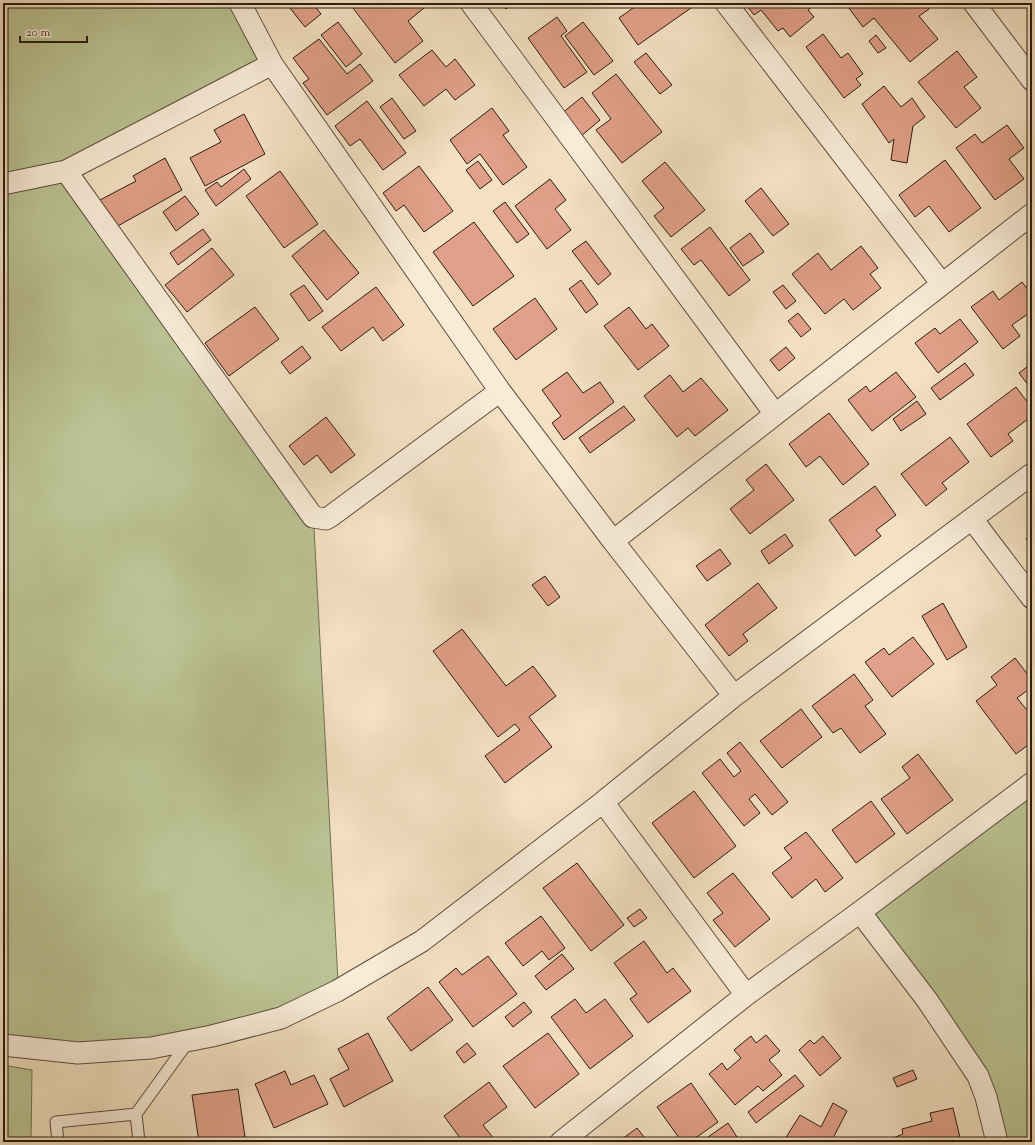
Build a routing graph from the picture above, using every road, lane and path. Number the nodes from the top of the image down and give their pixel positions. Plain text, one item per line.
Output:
1 (240, 3) edge
2 (471, 3) edge
3 (726, 3) edge
4 (974, 3) edge
5 (272, 64) junction
6 (1031, 76) edge
7 (66, 171) junction
8 (3, 184) edge
9 (1032, 214) edge
10 (942, 284) junction
11 (500, 391) junction
12 (775, 414) junction
13 (1032, 474) edge
14 (972, 519) junction
15 (613, 541) junction
16 (1032, 598) edge
17 (734, 696) junction
18 (1032, 783) edge
19 (603, 802) junction
20 (860, 912) junction
21 (746, 995) junction
22 (188, 1041) junction
23 (3, 1045) edge
24 (136, 1114) junction
25 (58, 1142) edge
26 (139, 1142) edge
27 (560, 1142) edge
28 (998, 1142) edge

1 - 5 street
2 - 12 street
3 - 10 street
4 - 6 street
5 - 7 street
5 - 11 street
7 - 8 street
7 - 11 street
9 - 10 street
10 - 12 street
11 - 15 street
12 - 15 street
13 - 14 street
14 - 16 street
14 - 17 street
15 - 17 street
17 - 19 street
18 - 20 street
19 - 21 street
19 - 22 street
20 - 21 street
20 - 28 street
21 - 27 street
22 - 23 street
22 - 24 lane
24 - 25 lane
24 - 26 lane

